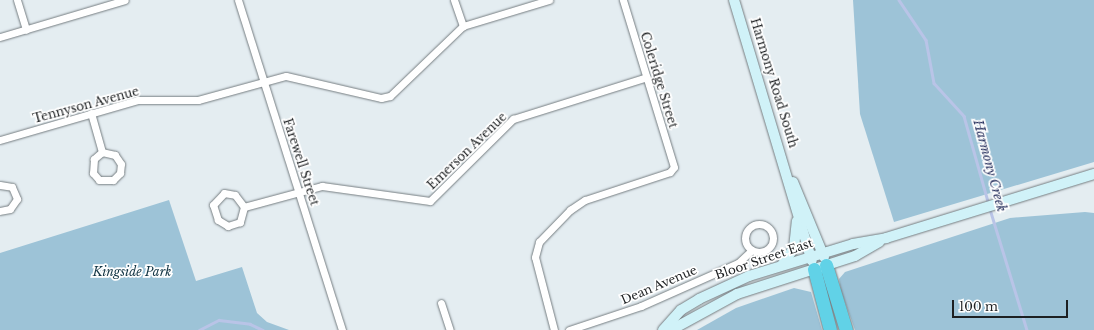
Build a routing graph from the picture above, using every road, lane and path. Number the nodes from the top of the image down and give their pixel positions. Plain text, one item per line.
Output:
1 (17, 0) edge
2 (125, 0) edge
3 (238, 0) edge
4 (454, 0) edge
5 (549, 0) edge
6 (623, 0) edge
7 (734, 0) edge
8 (114, 2) edge
9 (463, 26) junction
10 (26, 30) junction
11 (0, 37) edge
12 (647, 77) junction
13 (263, 80) junction
14 (91, 113) junction
15 (0, 140) edge
16 (102, 152) junction
17 (788, 173) junction
18 (1094, 174) edge
19 (0, 185) edge
20 (299, 191) junction
21 (244, 208) junction
22 (0, 211) edge
23 (797, 212) junction
24 (752, 250) junction
25 (818, 260) junction
26 (780, 266) junction
27 (441, 302) dead end
28 (342, 330) edge
29 (450, 330) edge
30 (554, 330) edge
31 (569, 330) edge
32 (663, 330) edge
33 (671, 330) edge
34 (830, 330) edge
35 (846, 330) edge

1 - 10 street
2 - 8 street
3 - 13 street, Farewell Street
4 - 9 street
5 - 9 street, Tennyson Avenue
6 - 12 street, Coleridge Street
7 - 17 main road, Harmony Road South
8 - 10 street
9 - 13 street, Tennyson Avenue
10 - 11 street
12 - 20 street, Emerson Avenue
12 - 30 street, Coleridge Street
13 - 14 street, Tennyson Avenue
13 - 20 street, Farewell Street
14 - 15 street, Tennyson Avenue
14 - 16 street
16 - 16 street
17 - 23 main road, Harmony Road South
17 - 25 main road, Harmony Road South
18 - 25 main road, Bloor Street East
19 - 22 street
20 - 21 street
20 - 28 street, Farewell Street
21 - 21 street
23 - 25 main road, Harmony Road South
23 - 26 main road
24 - 24 street, Dean Avenue
24 - 31 street, Dean Avenue
25 - 26 main road, Bloor Street East
25 - 33 main road, Bloor Street East
25 - 34 highway
25 - 35 highway
26 - 32 main road, Bloor Street East
27 - 29 street

